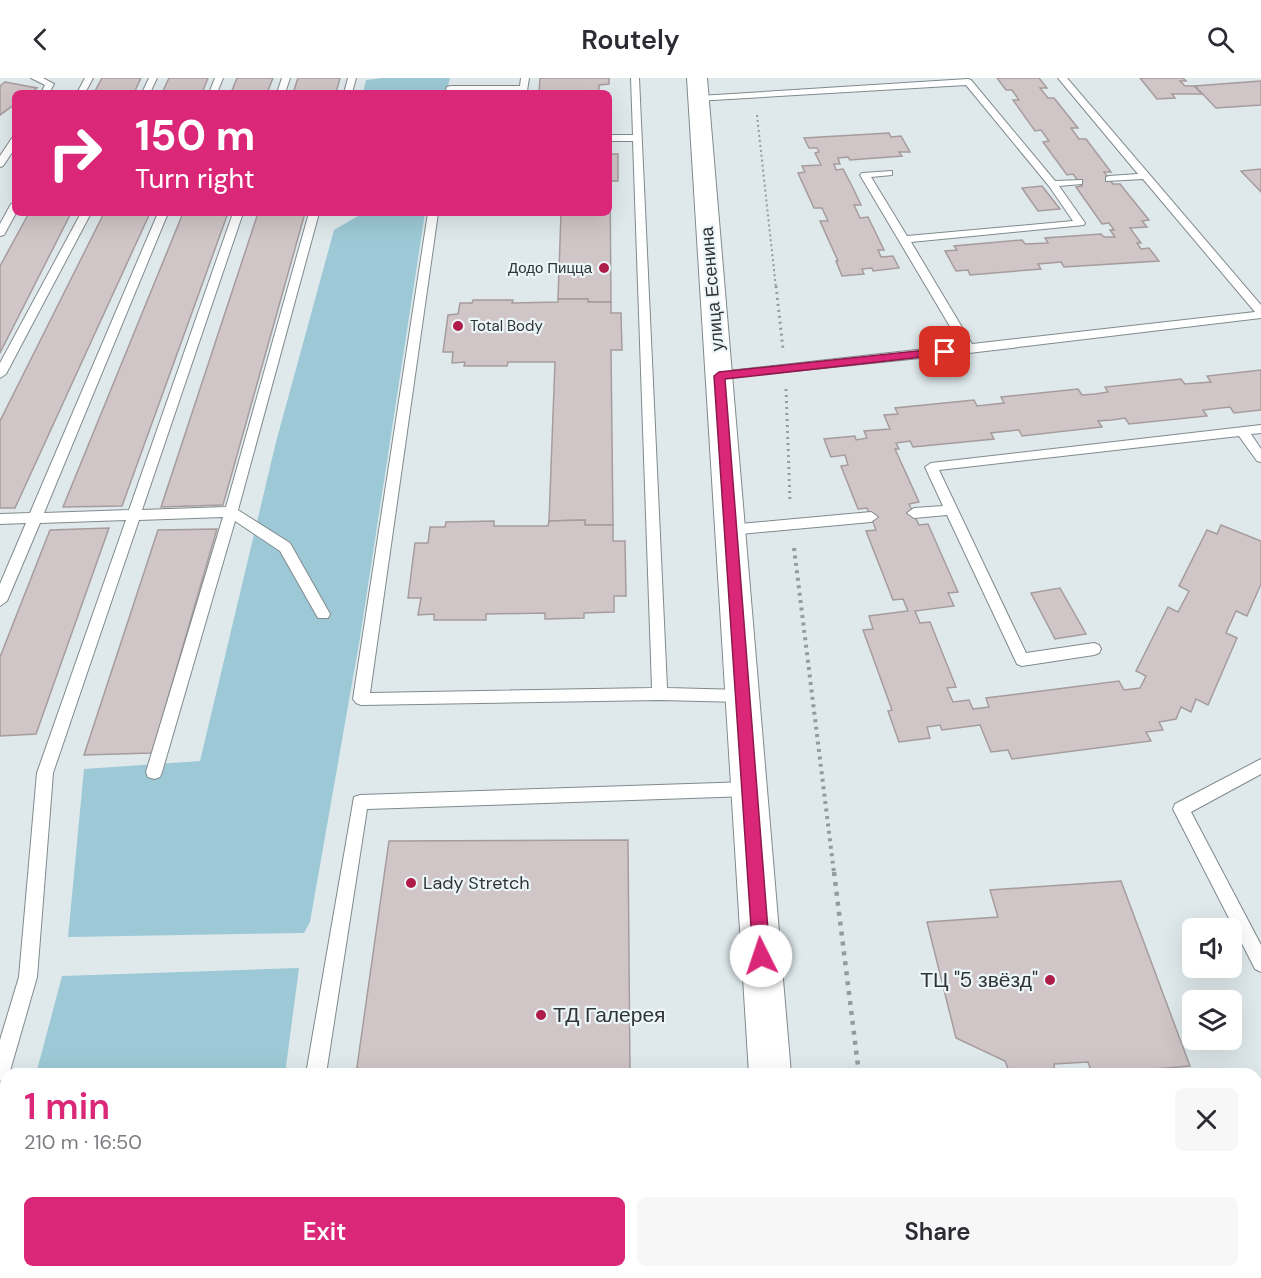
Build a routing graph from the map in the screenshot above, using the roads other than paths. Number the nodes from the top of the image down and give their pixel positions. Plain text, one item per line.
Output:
1 (35, 78) edge
2 (525, 78) edge
3 (635, 78) edge
4 (1062, 78) edge
5 (698, 89) edge
6 (47, 90) edge
7 (450, 90) edge
8 (612, 138) edge
9 (638, 138) junction
10 (12, 145) edge
11 (0, 164) edge
12 (889, 173) dead end
13 (1145, 176) junction
14 (1109, 179) dead end
15 (1079, 182) dead end
16 (1052, 184) junction
17 (12, 211) edge
18 (84, 216) edge
19 (162, 216) edge
20 (237, 216) edge
21 (313, 216) edge
22 (433, 216) edge
23 (0, 233) edge
24 (903, 240) junction
25 (1261, 314) edge
26 (969, 349) junction
27 (0, 374) edge
28 (719, 376) junction
29 (1261, 429) edge
30 (1242, 431) junction
31 (1261, 458) edge
32 (951, 510) junction
33 (231, 512) junction
34 (914, 513) dead end
35 (135, 515) junction
36 (871, 517) dead end
37 (35, 518) junction
38 (0, 519) edge
39 (730, 530) junction
40 (0, 601) edge
41 (323, 614) dead end
42 (1094, 649) dead end
43 (660, 694) junction
44 (742, 696) junction
45 (1261, 766) edge
46 (154, 772) dead end
47 (749, 789) junction
48 (1261, 963) edge
49 (1, 1068) edge
50 (317, 1068) edge
51 (770, 1068) edge

1 - 6 lane
2 - 7 lane
3 - 9 lane
4 - 13 lane
5 - 16 lane
5 - 28 street, улица Есенина
8 - 9 lane
9 - 43 lane
10 - 11 lane
12 - 24 lane
13 - 14 lane
13 - 25 lane
15 - 16 lane
16 - 24 lane
17 - 23 lane
18 - 27 lane
19 - 37 lane
20 - 35 lane
21 - 33 lane
22 - 43 lane
24 - 26 lane
25 - 26 lane
26 - 28 lane
28 - 39 street, улица Есенина
29 - 30 lane
30 - 31 lane
30 - 32 lane
32 - 34 lane
32 - 42 lane
33 - 35 lane
33 - 41 lane
33 - 46 lane
35 - 37 lane
35 - 49 lane
36 - 39 lane
37 - 38 lane
37 - 40 lane
39 - 44 street, улица Есенина
43 - 44 lane
44 - 47 street, улица Есенина
45 - 48 lane
47 - 50 lane
47 - 51 street, улица Есенина

